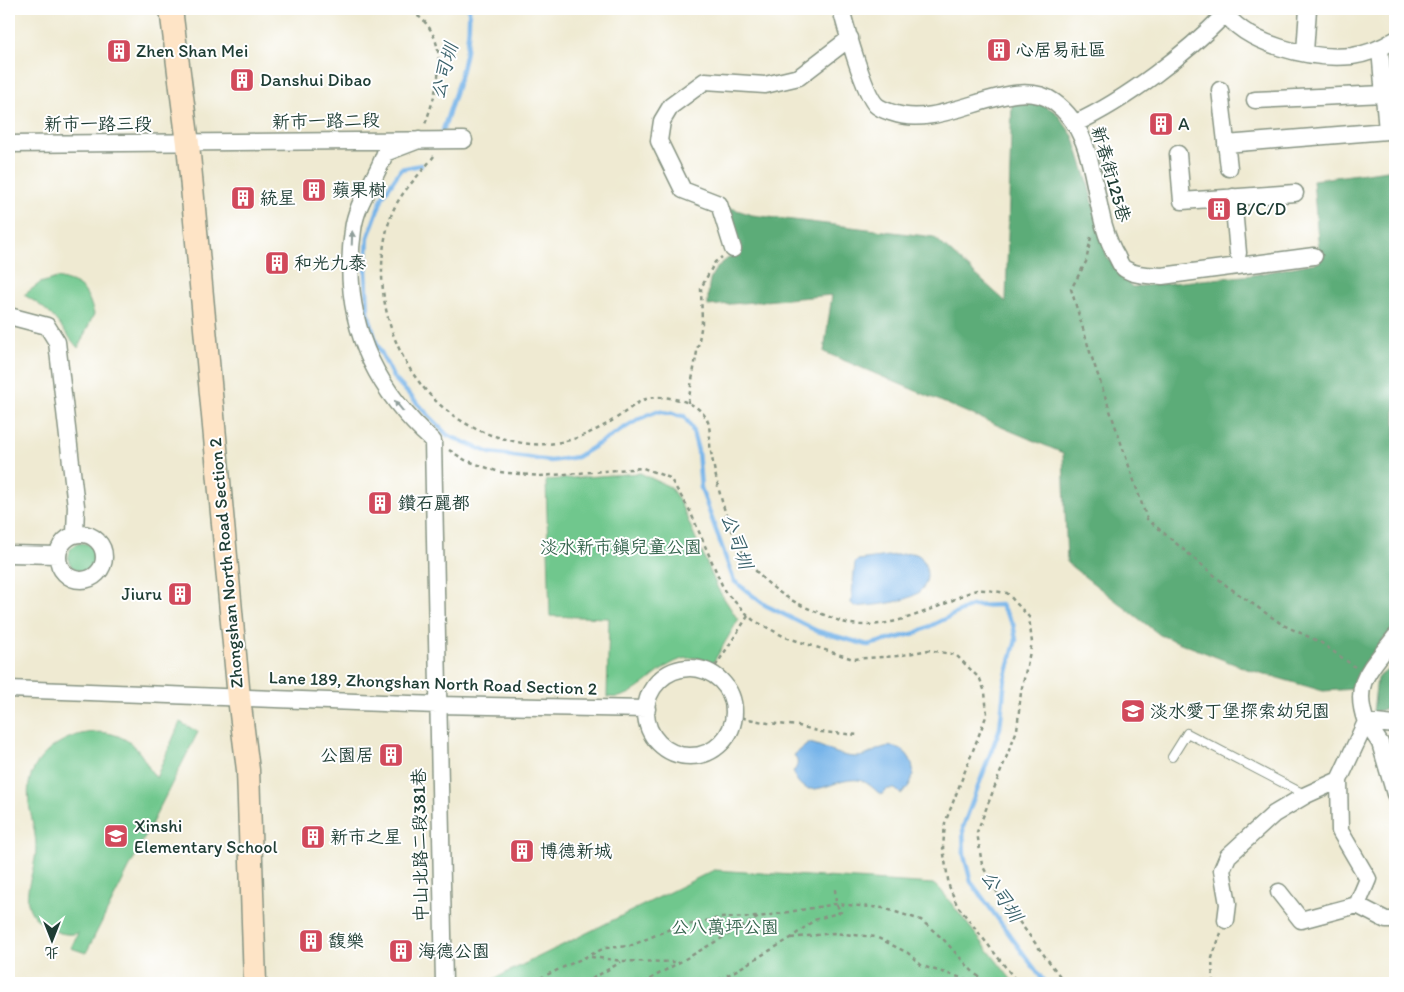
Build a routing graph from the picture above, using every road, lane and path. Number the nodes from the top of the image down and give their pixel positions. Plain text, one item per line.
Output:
1 (171, 9) edge
2 (403, 9) edge
3 (841, 9) edge
4 (1308, 9) edge
5 (1224, 11) edge
6 (850, 38) junction
7 (1395, 40) edge
8 (1380, 49) junction
9 (1305, 52) junction
10 (1220, 90) dead end
11 (1384, 94) junction
12 (1255, 100) dead end
13 (1076, 123) junction
14 (419, 140) junction
15 (444, 140) junction
16 (464, 140) dead end
17 (9, 144) edge
18 (188, 144) junction
19 (1226, 144) junction
20 (1178, 154) dead end
21 (1229, 168) dead end
22 (1295, 193) dead end
23 (1233, 197) junction
24 (1099, 203) junction
25 (733, 249) joint
26 (1238, 254) dead end
27 (1314, 256) dead end
28 (9, 316) edge
29 (688, 403) junction
30 (433, 441) junction
31 (75, 534) junction
32 (9, 554) edge
33 (58, 555) junction
34 (748, 616) junction
35 (1395, 638) edge
36 (711, 673) junction
37 (1365, 677) junction
38 (9, 689) edge
39 (239, 698) junction
40 (437, 705) junction
41 (646, 709) junction
42 (734, 716) junction
43 (1366, 722) junction
44 (1395, 725) edge
45 (859, 735) dead end
46 (1172, 757) dead end
47 (1339, 780) junction
48 (1395, 794) edge
49 (1306, 795) junction
50 (835, 889) dead end
51 (1279, 892) dead end
52 (836, 904) junction
53 (1358, 905) junction
54 (759, 917) junction
55 (1226, 920) joint
56 (1395, 920) edge
57 (791, 938) junction
58 (590, 957) junction
59 (622, 961) junction
60 (677, 962) junction
61 (987, 982) edge
62 (255, 983) edge
63 (444, 983) edge
64 (534, 983) edge
65 (585, 983) edge
66 (645, 983) edge
67 (696, 983) edge
68 (1018, 983) edge
69 (1065, 983) edge
70 (1213, 983) edge

1 - 18 street, Zhongshan North Road Section 2
2 - 14 path
3 - 6 street, 新春街125巷
4 - 9 street
5 - 9 street
5 - 13 street
6 - 13 street, 新春街125巷
6 - 25 street
7 - 8 street
8 - 9 street
8 - 11 street
10 - 19 street
11 - 12 street
11 - 19 street
13 - 24 street, 新春街125巷
14 - 15 street, 新市一路二段
14 - 18 street, 新市一路二段
30 -> 14 street
15 - 16 street, 新市一路二段
15 - 29 path
17 - 18 street, 新市一路三段
18 - 39 street, Zhongshan North Road Section 2
19 - 21 street
20 - 23 street
22 - 23 street
23 - 26 street
24 - 27 street, 新春街125巷
24 - 37 path
25 - 29 path
28 - 31 street
29 - 69 path
30 - 34 path
30 - 40 street, 中山北路二段381巷
31 - 33 street
31 - 33 street
32 - 33 street
34 - 36 path
34 - 68 path
35 - 37 street
36 - 41 street
36 - 42 street
37 - 43 street
38 - 39 street, Lane 189, Zhongshan North Road Section 2
39 - 40 street, Lane 189, Zhongshan North Road Section 2
39 - 62 street, Zhongshan North Road Section 2
40 - 41 street, Lane 189, Zhongshan North Road Section 2
40 - 63 street, 中山北路二段381巷
41 - 42 street
42 - 45 path
43 - 44 street
43 - 47 street
43 - 48 street
46 - 49 lane
47 - 49 street
47 - 53 street
49 - 55 street
50 - 52 path
51 - 53 street
52 - 54 path
52 - 57 path
52 - 61 path
53 - 56 street
54 - 58 path
54 - 60 path
55 - 70 path
57 - 61 path
57 - 67 path
58 - 59 path
58 - 64 path
59 - 60 path
59 - 65 path
60 - 66 path

